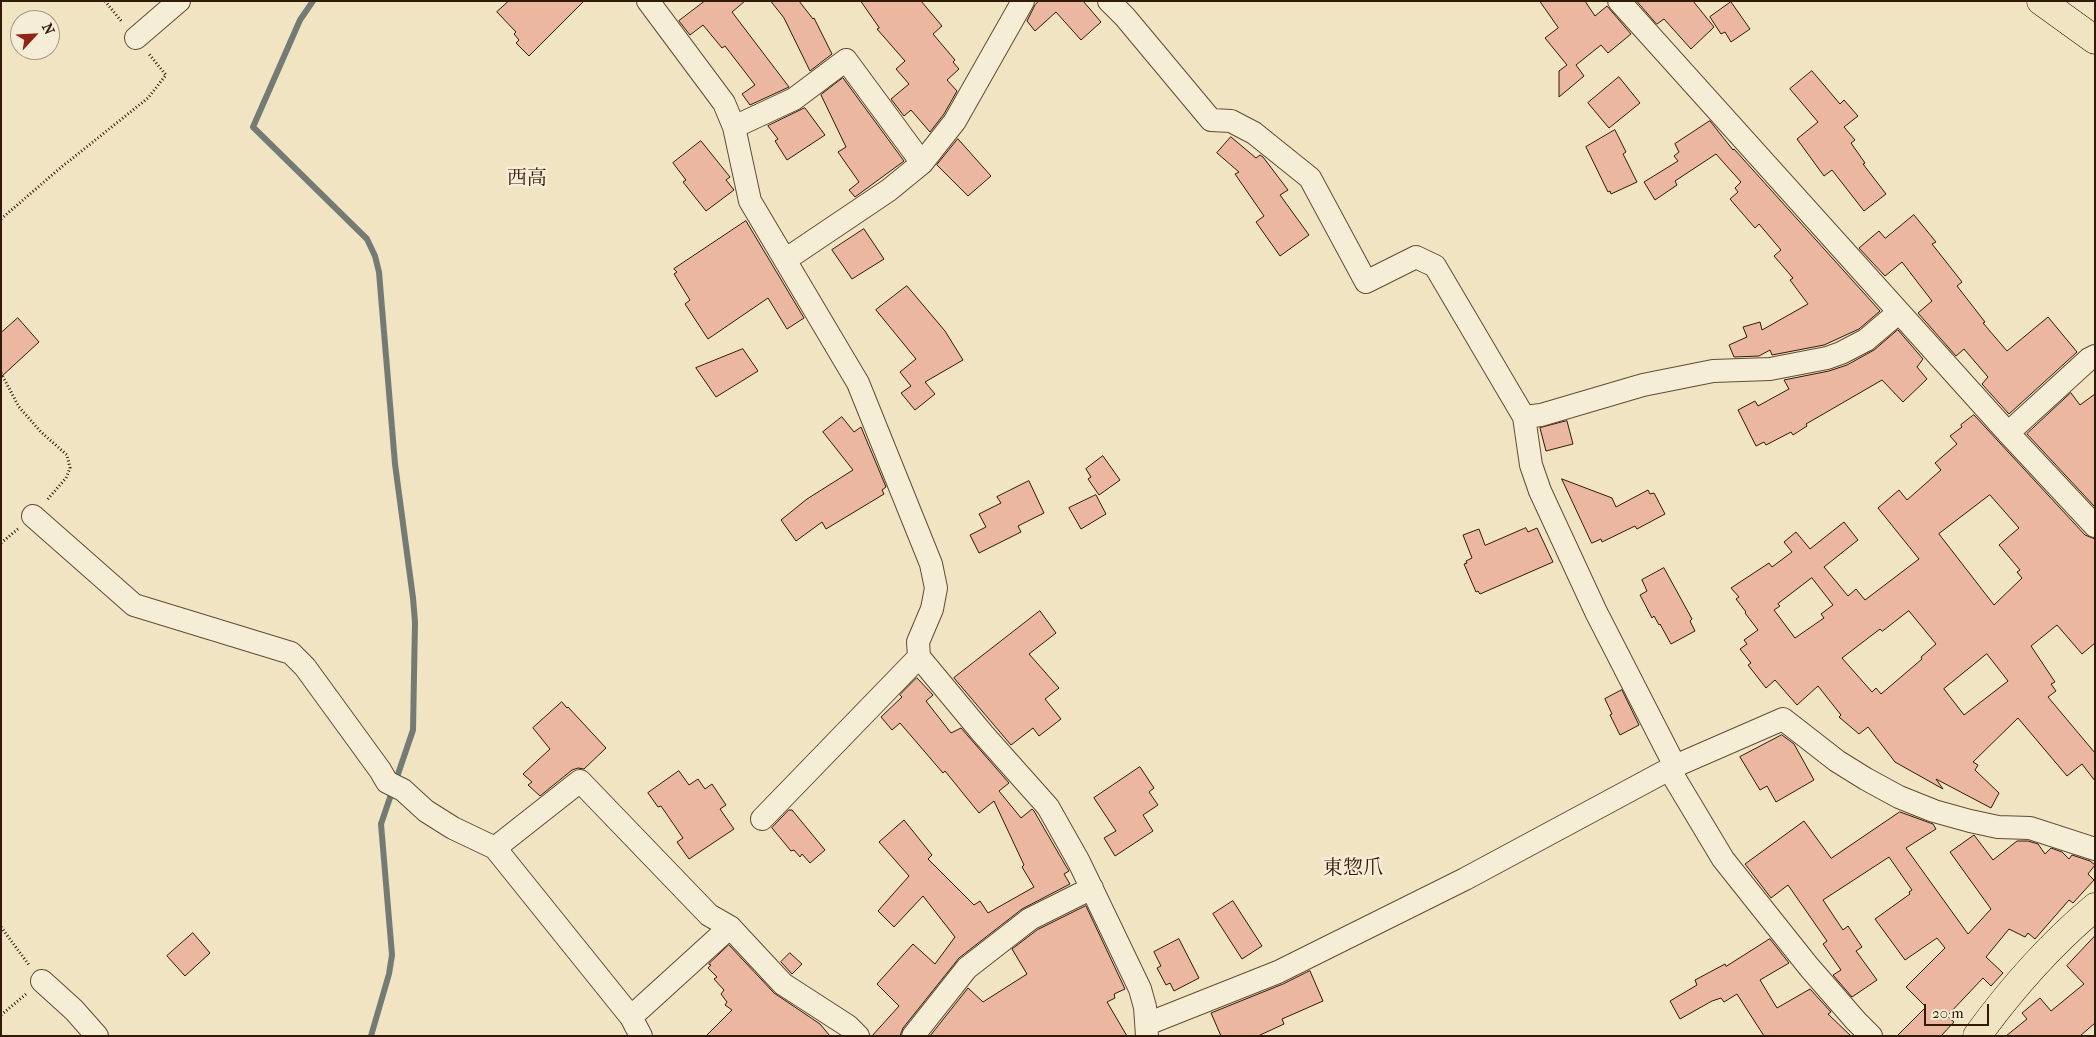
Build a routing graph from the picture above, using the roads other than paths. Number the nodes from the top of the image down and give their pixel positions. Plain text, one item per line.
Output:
1 (179, 1) edge
2 (648, 1) edge
3 (1023, 1) edge
4 (1109, 1) edge
5 (1618, 1) edge
6 (2042, 1) edge
7 (136, 38) road end
8 (2095, 40) edge
9 (734, 127) junction
10 (922, 163) junction
11 (785, 260) junction
12 (1899, 312) junction
13 (2095, 356) edge
14 (1524, 417) junction
15 (2008, 433) junction
16 (33, 516) road end
17 (2095, 526) edge
18 (919, 657) junction
19 (1672, 767) junction
20 (762, 819) dead end
21 (495, 848) junction
22 (2095, 849) edge
23 (1092, 888) junction
24 (2095, 907) edge
25 (730, 927) junction
26 (42, 982) road end
27 (636, 1026) edge
28 (1147, 1030) edge
29 (97, 1036) edge
30 (858, 1036) edge
31 (913, 1036) edge
32 (1871, 1036) edge
33 (1977, 1036) edge

1 - 7 street
2 - 9 street
3 - 10 street
4 - 14 street
5 - 12 street
6 - 8 main road
9 - 10 street
9 - 11 street
10 - 11 street
11 - 18 street
12 - 14 street
12 - 15 street
13 - 15 street
14 - 19 street
15 - 17 street
16 - 21 street
18 - 20 street
18 - 23 street
19 - 22 street
19 - 28 street
19 - 32 street
21 - 25 street
21 - 27 street
23 - 28 street
23 - 31 street
24 - 33 main road
25 - 27 street
25 - 30 street
26 - 29 street

